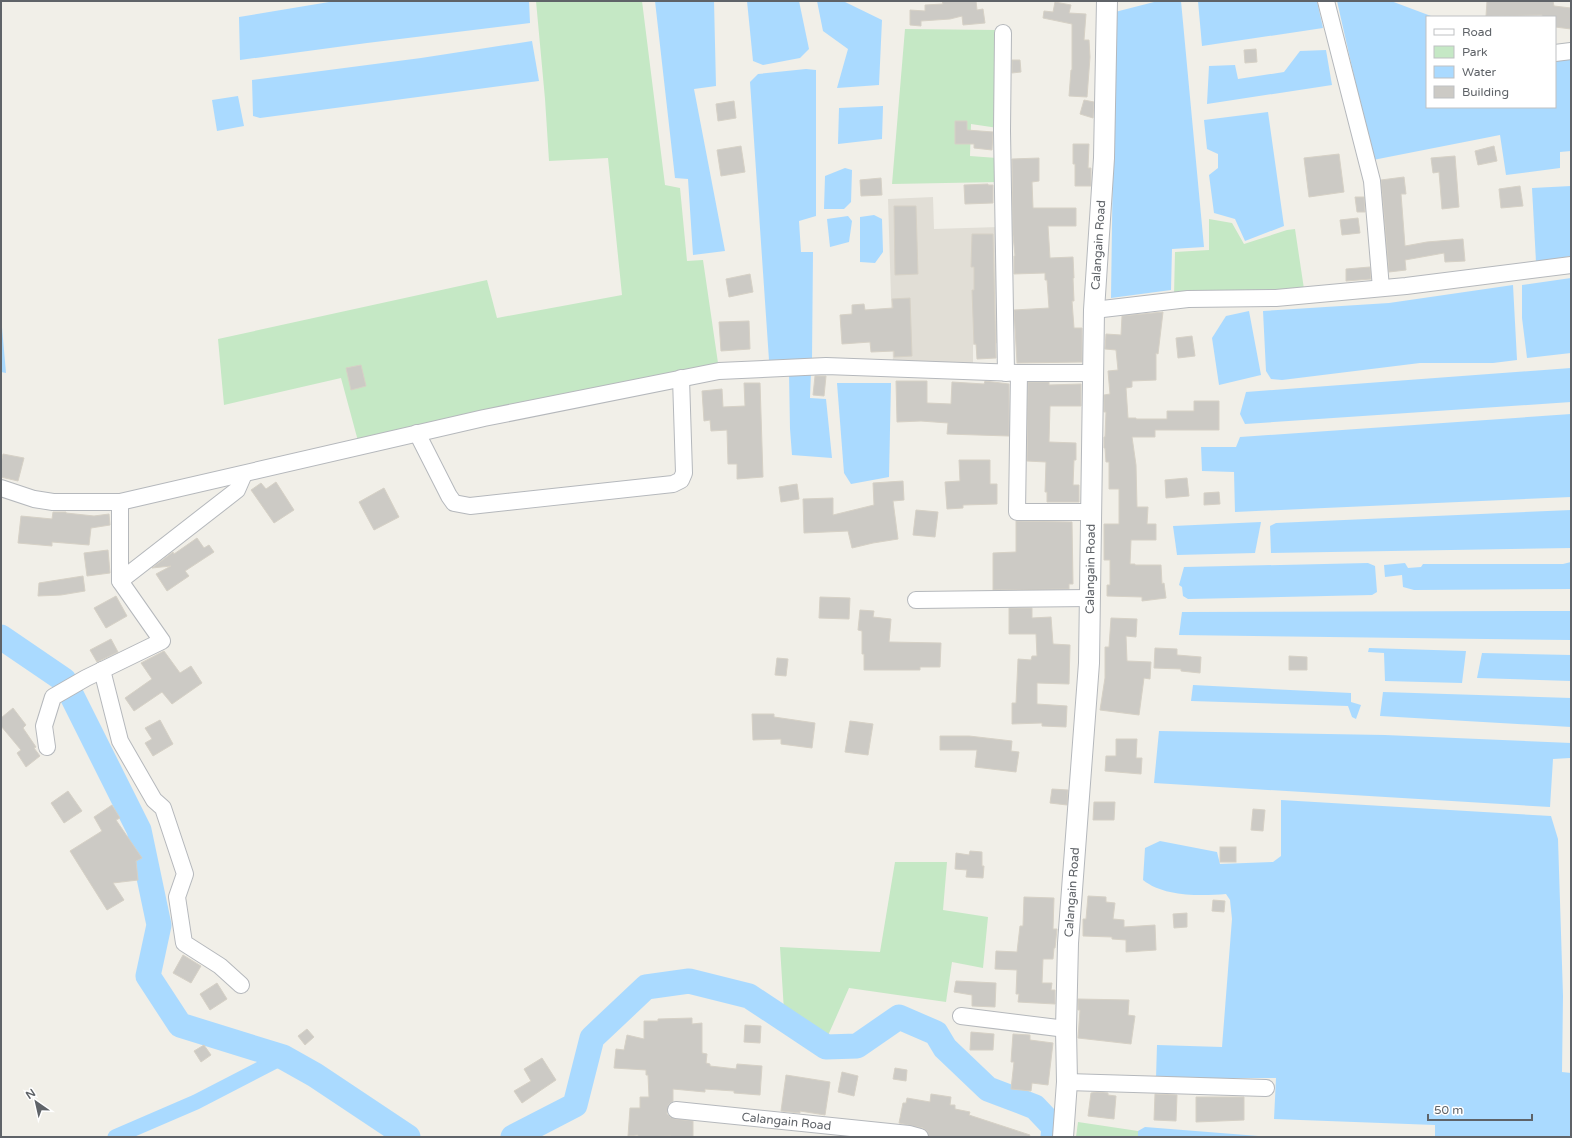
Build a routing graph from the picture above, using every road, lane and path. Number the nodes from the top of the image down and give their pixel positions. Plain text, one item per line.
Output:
1 (1326, 1) edge
2 (1107, 2) edge
3 (1003, 33) dead end
4 (1571, 51) edge
5 (1556, 53) edge
6 (1571, 265) edge
7 (1381, 288) junction
8 (1094, 310) junction
9 (1012, 373) junction
10 (1093, 373) junction
11 (681, 378) junction
12 (417, 433) junction
13 (244, 474) junction
14 (1, 488) edge
15 (120, 502) junction
16 (1092, 512) junction
17 (120, 581) junction
18 (1091, 598) junction
19 (916, 600) dead end
20 (102, 670) junction
21 (47, 747) dead end
22 (241, 985) dead end
23 (961, 1016) dead end
24 (1066, 1029) junction
25 (1067, 1082) junction
26 (1266, 1088) dead end
27 (676, 1110) dead end
28 (920, 1137) edge
29 (1063, 1137) edge

1 - 7 street
2 - 8 street, Calangain Road
3 - 9 street
4 - 5 street
6 - 7 street
7 - 8 street
8 - 10 street, Calangain Road
9 - 10 street
9 - 11 street
9 - 16 street
10 - 16 street, Calangain Road
11 - 12 street
11 - 12 street
12 - 13 street
13 - 15 street
13 - 17 street
14 - 15 street
15 - 17 street
16 - 18 street, Calangain Road
17 - 20 street
18 - 19 street
18 - 24 street, Calangain Road
20 - 21 street
20 - 22 street
23 - 24 street
24 - 25 street, Calangain Road
25 - 26 street
25 - 29 street, Calangain Road
27 - 28 street, Calangain Road

